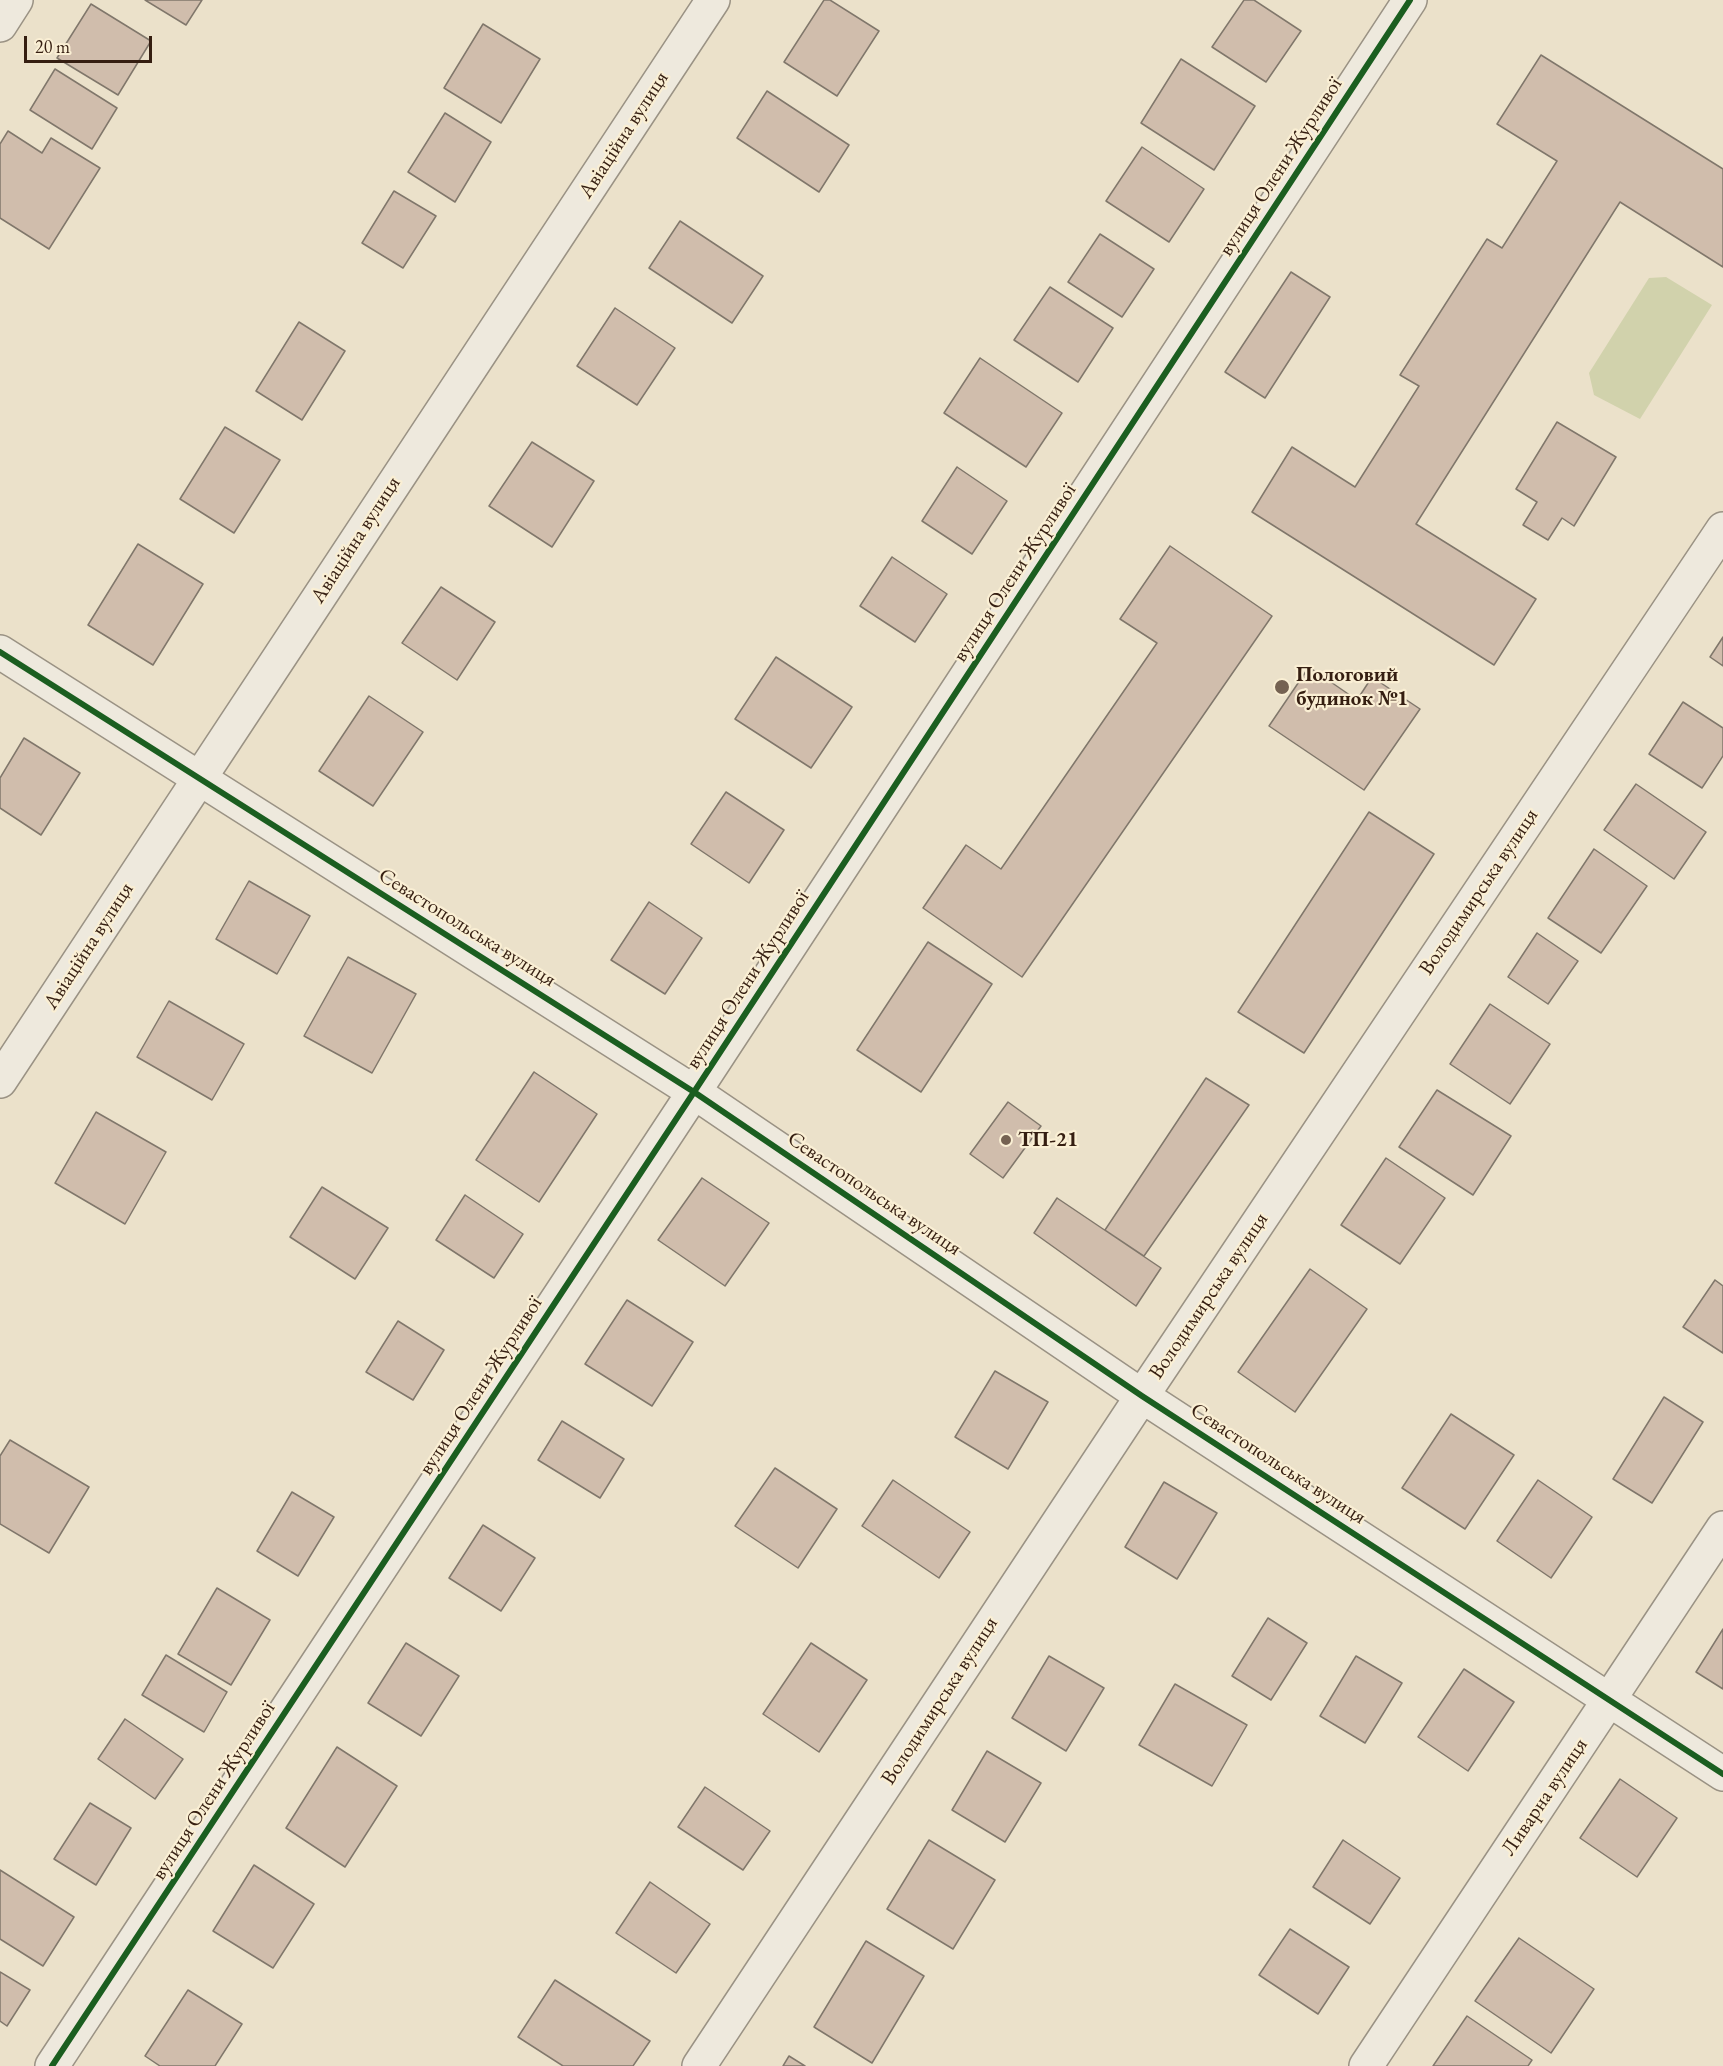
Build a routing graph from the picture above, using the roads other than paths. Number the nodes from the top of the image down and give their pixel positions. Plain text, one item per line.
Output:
1 (16, 0) edge
2 (713, 0) edge
3 (1410, 0) edge
4 (0, 25) edge
5 (1723, 529) edge
6 (0, 652) edge
7 (199, 778) junction
8 (0, 1081) edge
9 (694, 1092) junction
10 (1142, 1396) junction
11 (1723, 1528) edge
12 (1610, 1700) junction
13 (1723, 1774) edge
14 (52, 2066) edge
15 (699, 2066) edge
16 (1366, 2066) edge

1 - 4 street
2 - 7 street, Авіаційна вулиця
3 - 9 street, вулиця Олени Журливої
5 - 10 street, Володимирська вулиця
6 - 7 street, Севастопольська вулиця
7 - 8 street, Авіаційна вулиця
7 - 9 street, Севастопольська вулиця
9 - 10 street, Севастопольська вулиця
9 - 14 street, вулиця Олени Журливої
10 - 12 street, Севастопольська вулиця
10 - 15 street, Володимирська вулиця
11 - 12 street, Ливарна вулиця
12 - 13 street, Севастопольська вулиця
12 - 16 street, Ливарна вулиця

